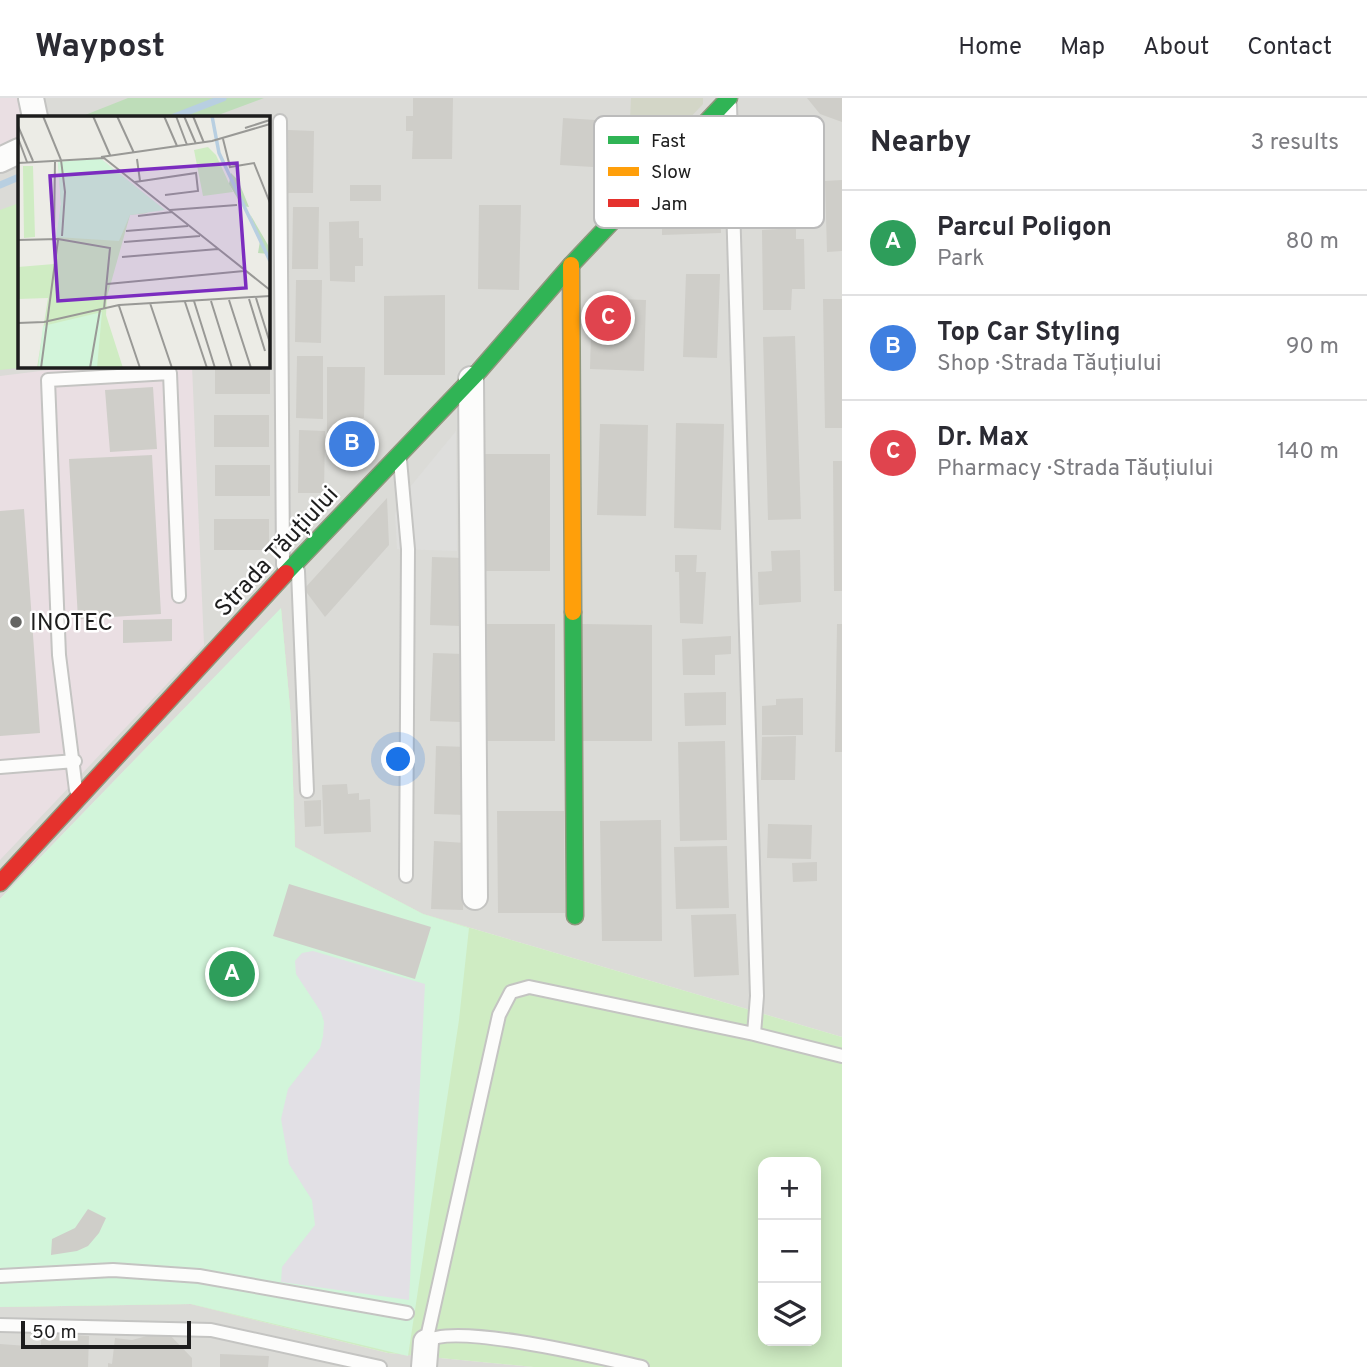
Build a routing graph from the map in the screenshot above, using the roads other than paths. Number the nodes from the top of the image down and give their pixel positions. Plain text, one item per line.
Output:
1 (31, 98) edge
2 (729, 98) edge
3 (35, 116) edge
4 (712, 116) edge
5 (730, 116) edge
6 (280, 121) dead end
7 (18, 151) edge
8 (0, 160) edge
9 (606, 228) edge
10 (733, 228) edge
11 (571, 265) junction
12 (471, 379) junction
13 (399, 454) junction
14 (298, 561) junction
15 (283, 576) junction
16 (179, 596) dead end
17 (75, 761) junction
18 (0, 767) edge
19 (307, 791) dead end
20 (75, 801) junction
21 (406, 876) dead end
22 (0, 883) edge
23 (475, 897) dead end
24 (575, 916) dead end
25 (754, 1034) junction
26 (842, 1056) edge
27 (0, 1276) edge
28 (407, 1313) dead end
29 (0, 1325) edge
30 (425, 1355) edge
31 (380, 1367) edge
32 (642, 1367) edge

1 - 3 street
2 - 4 main road, Strada Tăuțiului
2 - 5 lane
6 - 15 lane
7 - 8 street
9 - 11 main road, Strada Tăuțiului
10 - 25 lane
11 - 12 main road, Strada Tăuțiului
11 - 24 main road
12 - 13 main road, Strada Tăuțiului
12 - 23 street
13 - 14 main road, Strada Tăuțiului
13 - 21 lane
14 - 15 main road, Strada Tăuțiului
14 - 19 lane
15 - 20 main road, Strada Tăuțiului
16 - 17 lane
17 - 18 lane
17 - 20 lane
20 - 22 main road, Strada Tăuțiului
25 - 26 lane
25 - 30 lane
27 - 28 lane
29 - 31 lane
30 - 32 lane

